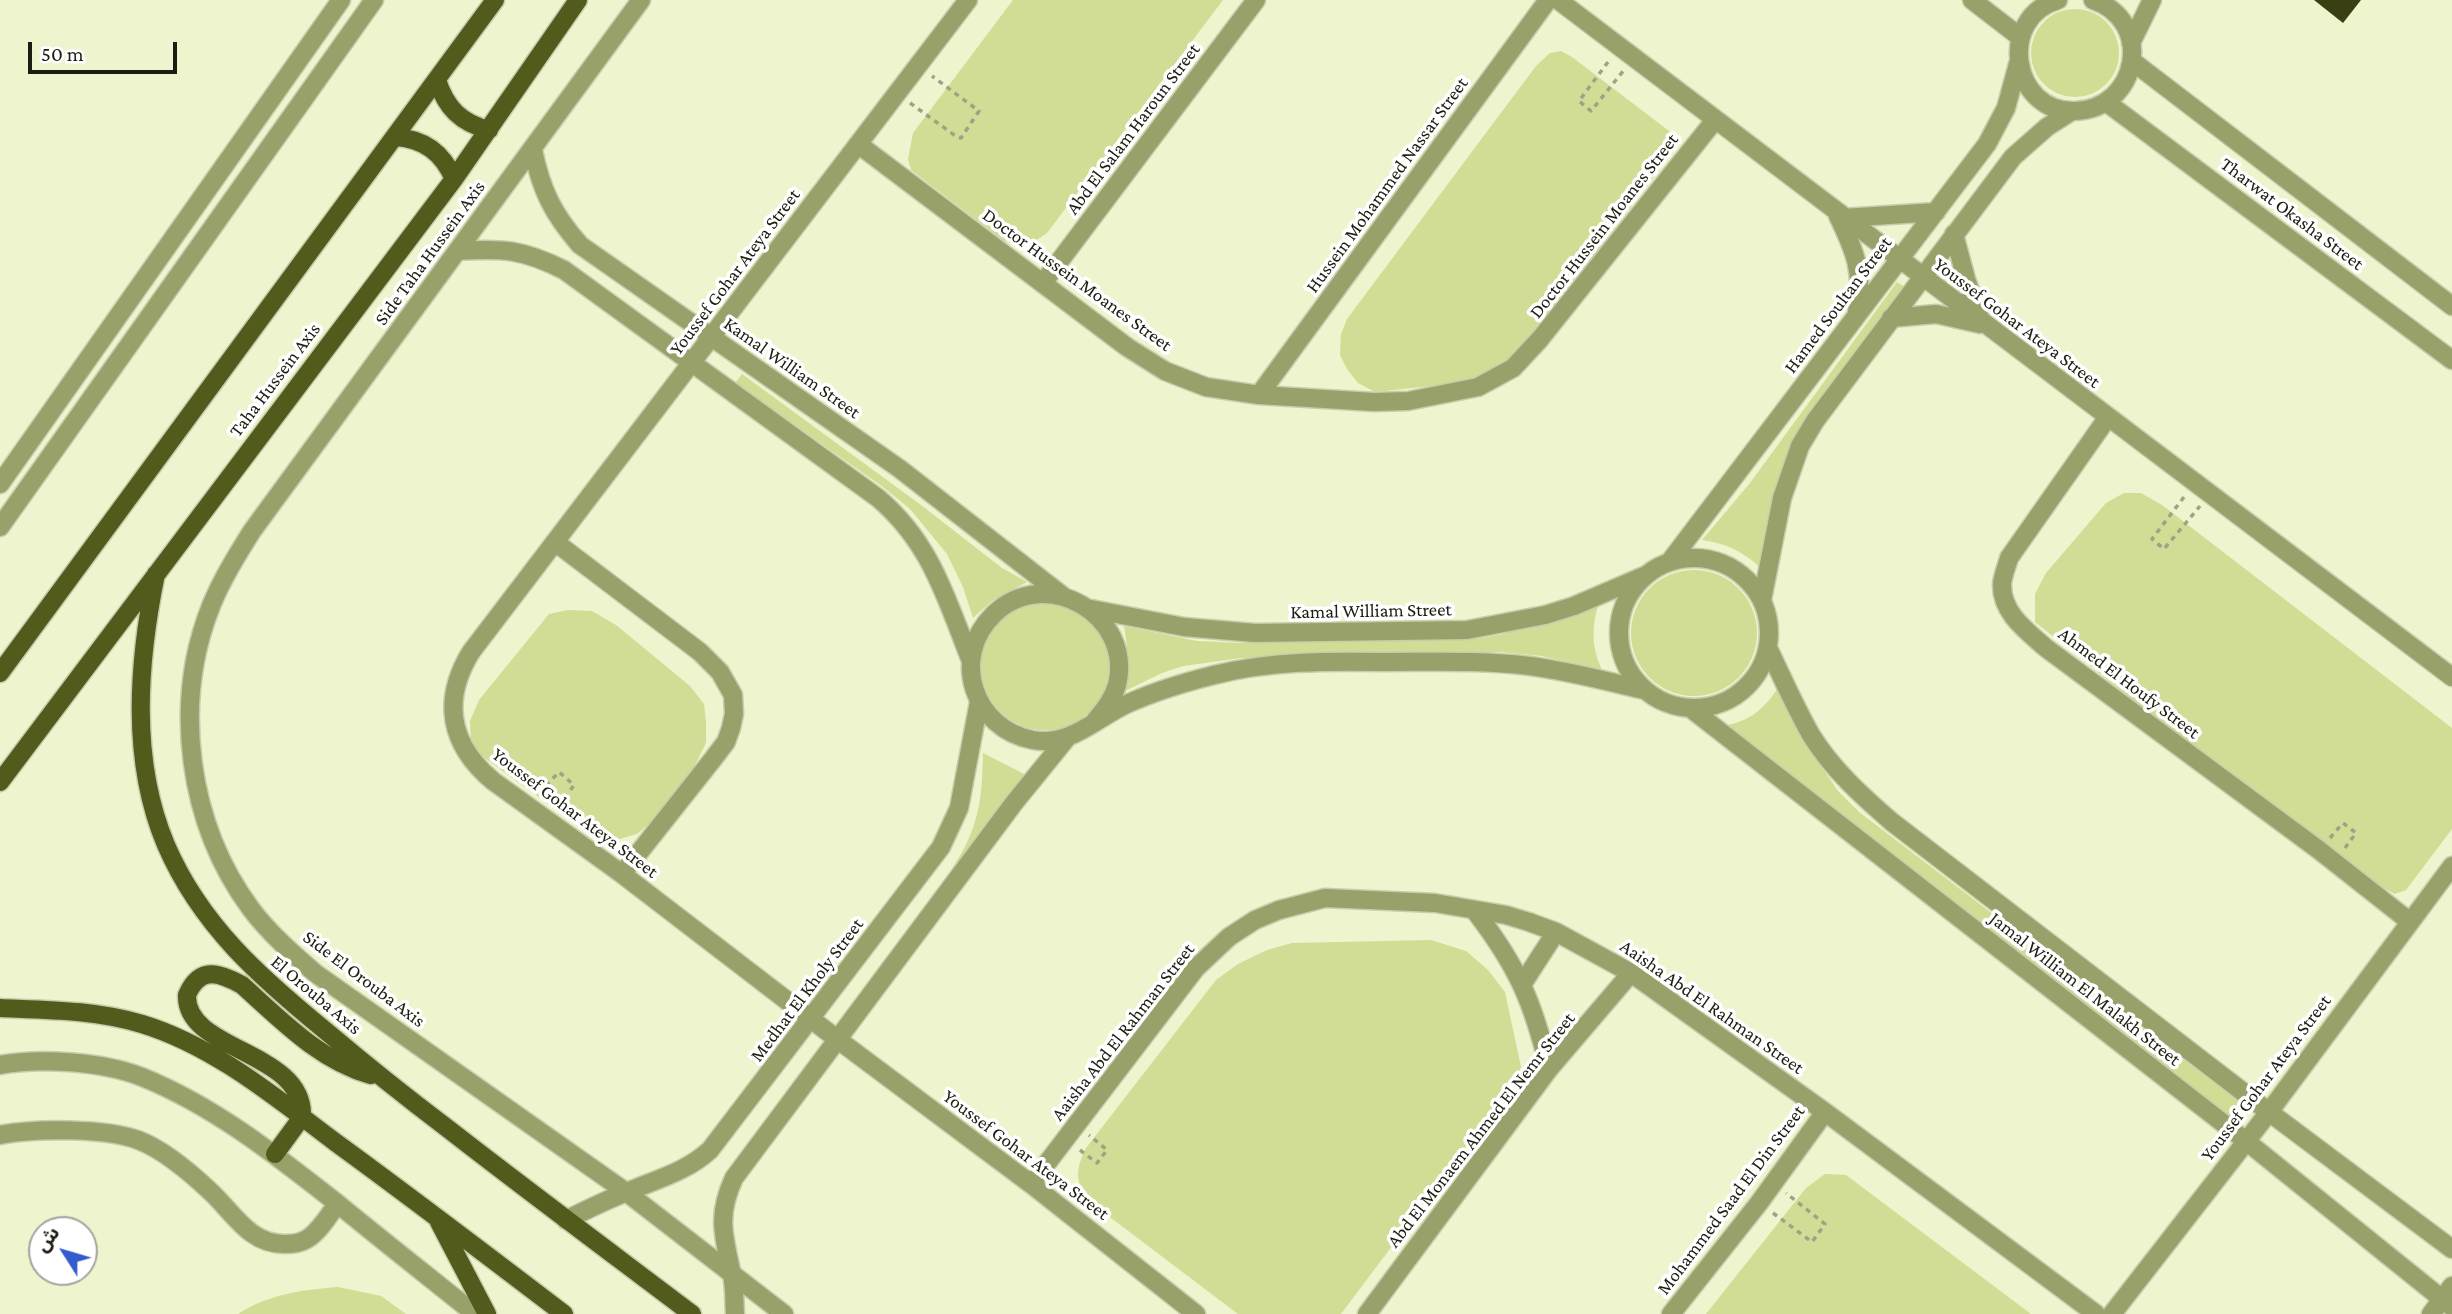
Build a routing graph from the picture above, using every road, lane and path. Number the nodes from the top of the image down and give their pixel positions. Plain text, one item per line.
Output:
1 (341, 0) edge
2 (374, 0) edge
3 (495, 0) edge
4 (578, 0) edge
5 (641, 0) edge
6 (968, 0) edge
7 (1256, 0) edge
8 (1548, 0) edge
9 (1558, 0) edge
10 (1972, 0) edge
11 (2093, 0) edge
12 (2152, 0) edge
13 (2053, 1) edge
14 (2020, 37) junction
15 (1627, 52) junction
16 (2132, 52) junction
17 (2018, 64) junction
18 (919, 67) junction
19 (437, 80) junction
20 (898, 94) junction
21 (2106, 102) junction
22 (2072, 111) junction
23 (1715, 120) junction
24 (489, 131) junction
25 (395, 137) junction
26 (858, 144) junction
27 (533, 150) junction
28 (454, 179) junction
29 (206, 190) junction
30 (228, 205) junction
31 (1936, 212) junction
32 (1840, 215) junction
33 (1954, 234) junction
34 (457, 251) junction
35 (1898, 260) junction
36 (1922, 277) junction
37 (1043, 283) junction
38 (2452, 306) edge
39 (1856, 317) junction
40 (1891, 318) junction
41 (1984, 324) junction
42 (712, 337) junction
43 (2452, 359) edge
44 (692, 363) junction
45 (1259, 395) junction
46 (2108, 417) junction
47 (2195, 482) junction
48 (0, 484) edge
49 (2210, 494) junction
50 (0, 527) edge
51 (252, 531) joint
52 (555, 542) junction
53 (1671, 560) junction
54 (156, 574) junction
55 (1644, 576) junction
56 (1063, 596) junction
57 (1762, 600) junction
58 (1091, 609) junction
59 (1768, 648) junction
60 (971, 661) junction
61 (0, 673) edge
62 (2452, 677) edge
63 (1644, 690) junction
64 (979, 702) junction
65 (1690, 708) junction
66 (1096, 721) junction
67 (1066, 739) junction
68 (0, 782) edge
69 (528, 806) junction
70 (550, 820) junction
71 (2319, 850) junction
72 (2334, 862) junction
73 (2452, 866) edge
74 (622, 874) junction
75 (1475, 911) junction
76 (2409, 921) junction
77 (1556, 932) junction
78 (1631, 973) junction
79 (1523, 983) junction
80 (0, 1008) edge
81 (811, 1019) junction
82 (837, 1039) junction
83 (0, 1065) edge
84 (1549, 1069) junction
85 (382, 1078) junction
86 (1825, 1112) junction
87 (2269, 1112) junction
88 (302, 1117) junction
89 (1071, 1132) junction
90 (0, 1135) edge
91 (2246, 1141) junction
92 (275, 1154) junction
93 (1773, 1183) junction
94 (1031, 1184) junction
95 (626, 1192) junction
96 (1759, 1203) junction
97 (337, 1204) junction
98 (436, 1216) junction
99 (566, 1220) junction
100 (2452, 1249) edge
101 (733, 1276) junction
102 (2449, 1297) edge
103 (475, 1314) edge
104 (487, 1314) edge
105 (564, 1314) edge
106 (692, 1314) edge
107 (735, 1314) edge
108 (784, 1314) edge
109 (1196, 1314) edge
110 (1367, 1314) edge
111 (1671, 1314) edge
112 (2096, 1314) edge
113 (2112, 1314) edge
114 (2431, 1314) edge

1 - 29 street
2 - 30 street
3 - 19 main road
4 - 24 main road, Taha Hussein Axis
5 - 27 street, Side Taha Hussein Axis
6 - 18 street, Youssef Gohar Ateya Street
7 - 37 street, Abd El Salam Haroun Street
8 - 45 street, Hussein Mohammed Nassar Street
9 - 15 street, Youssef Gohar Ateya Street
10 - 14 street
11 - 16 street
12 - 16 street
13 - 14 street
14 - 17 street, Hamed Soultan Street
15 - 15 path
15 - 23 street, Youssef Gohar Ateya Street
16 - 21 street
16 - 38 street, Tharwat Okasha Street
17 - 22 street
17 - 31 street, Hamed Soultan Street
18 - 20 street, Youssef Gohar Ateya Street
18 - 20 path
19 - 24 main road
19 - 25 main road
20 - 26 street, Youssef Gohar Ateya Street
21 - 22 street
21 - 43 street, Tharwat Okasha Street
22 - 33 street
23 - 32 street, Youssef Gohar Ateya Street
23 - 45 street, Doctor Hussein Moanes Street
24 - 28 main road, Taha Hussein Axis
25 - 28 main road
25 - 61 main road
26 - 37 street, Doctor Hussein Moanes Street
26 - 42 street, Youssef Gohar Ateya Street
27 - 34 street, Side Taha Hussein Axis
27 - 42 street, Kamal William Street
28 - 54 main road, Taha Hussein Axis
29 - 30 street
29 - 48 street
30 - 50 street
31 - 32 street
31 - 35 street, Hamed Soultan Street
32 - 35 street, Youssef Gohar Ateya Street
32 - 39 street
33 - 36 street
33 - 41 street
34 - 44 street
34 - 51 street, Side Taha Hussein Axis
35 - 36 street, Youssef Gohar Ateya Street
35 - 39 street, Hamed Soultan Street
36 - 40 street
36 - 41 street, Youssef Gohar Ateya Street
37 - 45 street, Doctor Hussein Moanes Street
39 - 53 street, Hamed Soultan Street
40 - 41 street
40 - 57 street
41 - 46 street, Youssef Gohar Ateya Street
42 - 44 street, Youssef Gohar Ateya Street
42 - 56 street, Kamal William Street
44 - 52 street, Youssef Gohar Ateya Street
44 - 60 street
46 - 47 street, Youssef Gohar Ateya Street
46 - 71 street, Ahmed El Houfy Street
47 - 49 street, Youssef Gohar Ateya Street
47 - 49 path
49 - 62 street, Youssef Gohar Ateya Street
51 - 95 street, Side El Orouba Axis
52 - 69 street, Youssef Gohar Ateya Street
52 - 74 street
53 - 55 street
53 - 57 street
54 - 68 main road, Taha Hussein Axis
54 - 85 main road, El Orouba Axis
55 - 58 street, Kamal William Street
55 - 63 street
56 - 58 street
56 - 60 street
57 - 59 street
58 - 66 street
59 - 65 street
59 - 87 street, Jamal William El Malakh Street
60 - 64 street
63 - 65 street
63 - 66 street
64 - 67 street
64 - 81 street, Medhat El Kholy Street
65 - 91 street, Jamal William El Malakh Street
66 - 67 street
67 - 82 street
69 - 70 street, Youssef Gohar Ateya Street
69 - 70 path
70 - 74 street, Youssef Gohar Ateya Street
71 - 72 street, Ahmed El Houfy Street
71 - 72 path
72 - 76 street, Ahmed El Houfy Street
73 - 76 street, Youssef Gohar Ateya Street
74 - 81 street, Youssef Gohar Ateya Street
75 - 77 street, Aaisha Abd El Rahman Street
75 - 79 street
75 - 89 street, Aaisha Abd El Rahman Street
76 - 87 street, Youssef Gohar Ateya Street
77 - 78 street, Aaisha Abd El Rahman Street
77 - 79 street
78 - 84 street, Abd El Monaem Ahmed El Nemr Street
78 - 86 street, Aaisha Abd El Rahman Street
79 - 84 street
80 - 88 main road
81 - 82 street, Youssef Gohar Ateya Street
81 - 95 street, Medhat El Kholy Street
82 - 94 street, Youssef Gohar Ateya Street
82 - 101 street
83 - 92 street
84 - 110 street, Abd El Monaem Ahmed El Nemr Street
85 - 88 main road
85 - 99 main road, El Orouba Axis
86 - 93 street, Mohammed Saad El Din Street
86 - 112 street, Aaisha Abd El Rahman Street
87 - 91 street, Youssef Gohar Ateya Street
87 - 100 street, Jamal William El Malakh Street
88 - 92 main road
88 - 98 main road
89 - 89 path
89 - 94 street, Aaisha Abd El Rahman Street
90 - 97 street
91 - 102 street, Jamal William El Malakh Street
91 - 113 street, Youssef Gohar Ateya Street
92 - 97 street
93 - 96 street, Mohammed Saad El Din Street
93 - 96 path
94 - 109 street, Youssef Gohar Ateya Street
95 - 99 street, Medhat El Kholy Street
95 - 101 street, Side El Orouba Axis
96 - 111 street, Mohammed Saad El Din Street
97 - 103 street
98 - 104 main road
98 - 105 main road
99 - 106 main road, El Orouba Axis
101 - 107 street
101 - 108 street, Side El Orouba Axis
102 - 114 street

